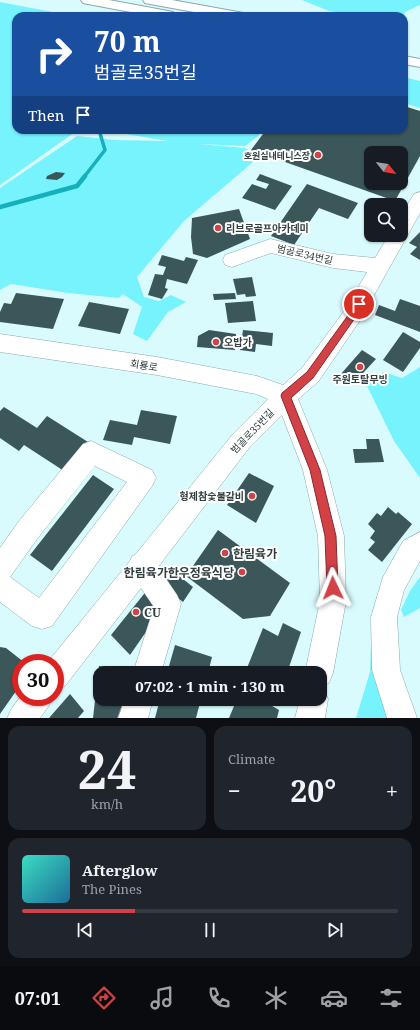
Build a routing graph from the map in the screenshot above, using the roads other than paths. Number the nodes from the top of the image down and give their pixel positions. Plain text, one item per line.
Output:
1 (88, 0) edge
2 (150, 0) edge
3 (152, 12) edge
4 (216, 12) edge
5 (408, 47) edge
6 (420, 49) edge
7 (408, 61) edge
8 (420, 63) edge
9 (420, 198) edge
10 (408, 218) edge
11 (394, 242) edge
12 (232, 260) dead end
13 (379, 266) junction
14 (0, 343) edge
15 (286, 396) junction
16 (420, 545) edge
17 (142, 565) junction
18 (420, 565) edge
19 (0, 570) edge
20 (0, 586) edge
21 (392, 586) junction
22 (64, 665) edge
23 (149, 666) edge
24 (320, 666) edge
25 (31, 706) edge
26 (137, 706) edge
27 (313, 706) edge
28 (22, 718) edge
29 (133, 718) edge
30 (310, 718) edge
31 (402, 718) edge

1 - 3 highway
2 - 4 highway
5 - 6 highway
7 - 8 highway
9 - 10 street
11 - 13 street, 범골로35번길
12 - 13 street, 범골로34번길
13 - 15 street, 범골로35번길
14 - 15 street, 회룡로
15 - 17 street, 범골로35번길
15 - 24 street
16 - 21 street
17 - 22 street, 범골로35번길
17 - 23 street
18 - 21 street
19 - 20 street
21 - 31 street
25 - 28 street
26 - 29 street
27 - 30 street

